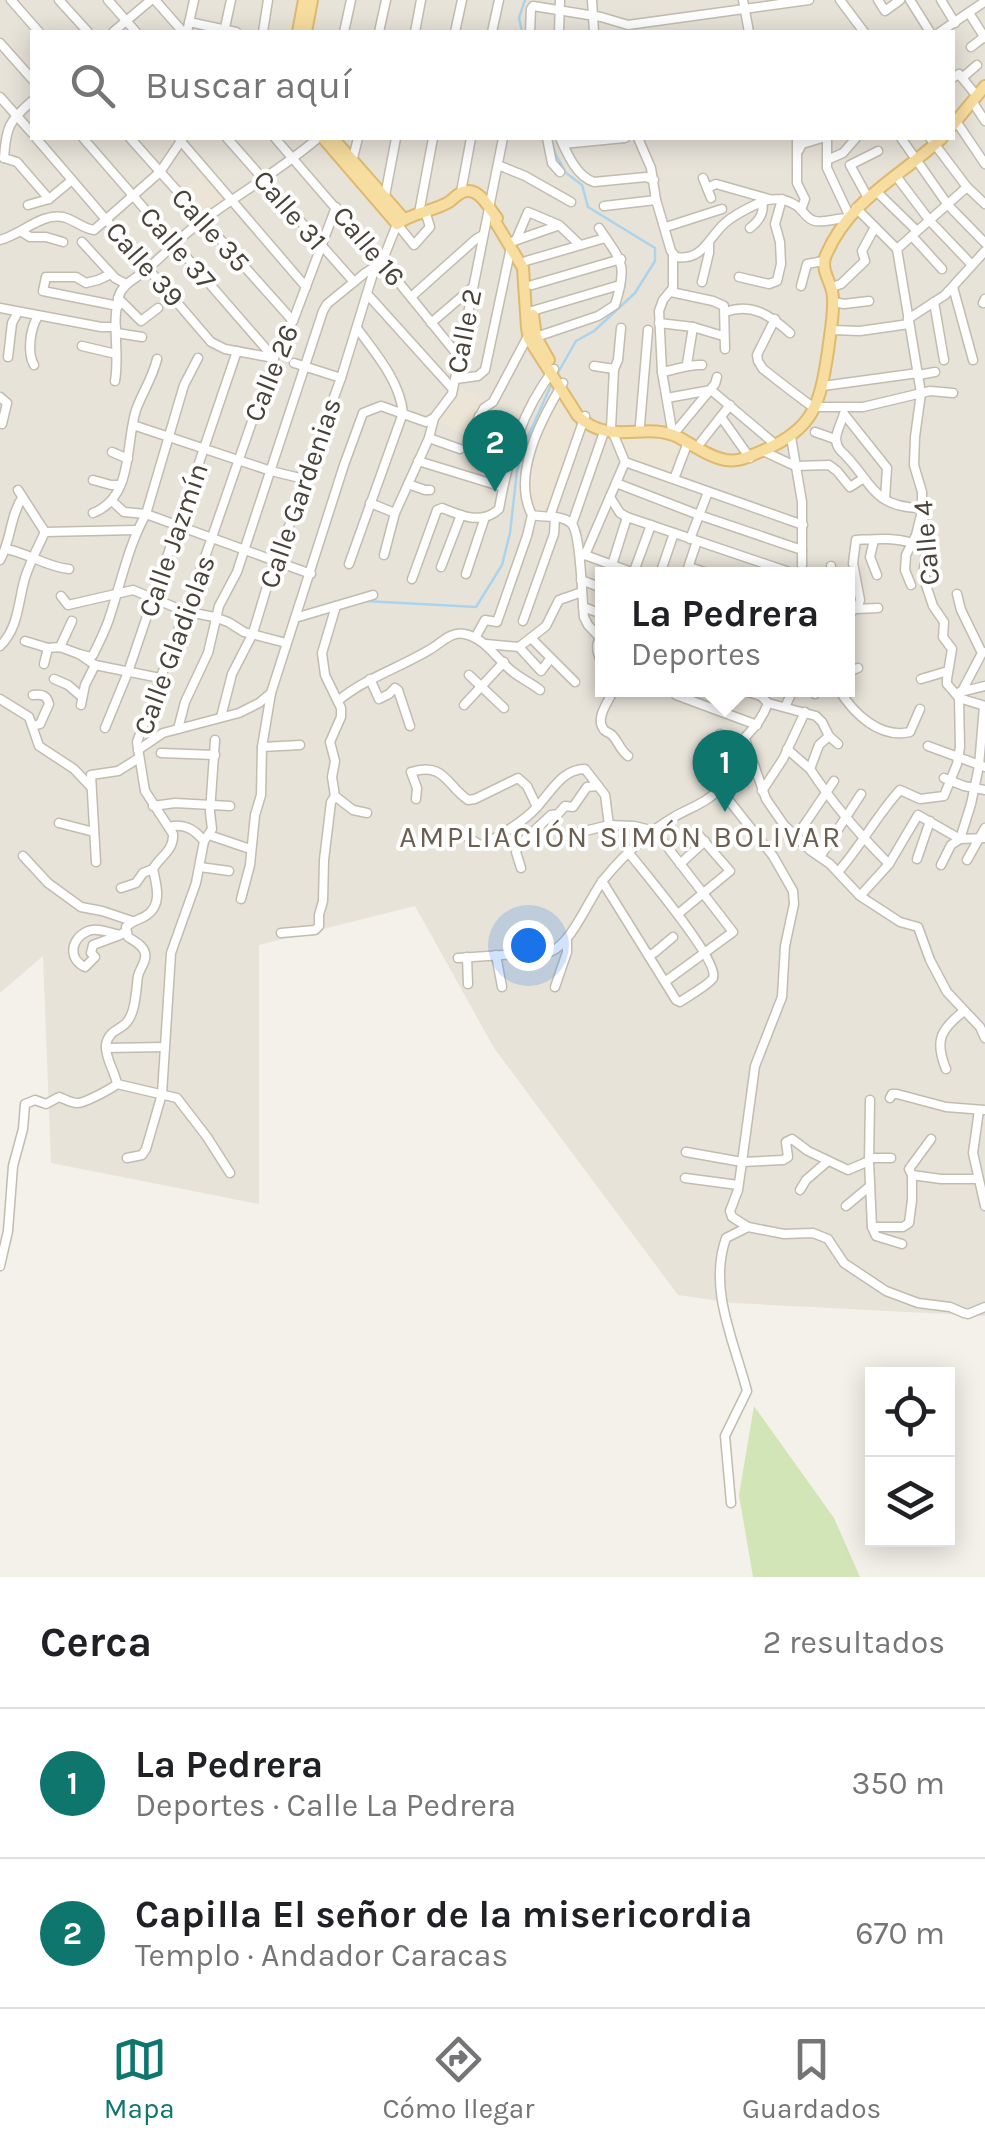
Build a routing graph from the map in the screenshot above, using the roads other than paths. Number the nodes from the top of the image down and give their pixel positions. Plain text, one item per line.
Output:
1 (11, 0) edge
2 (59, 0) edge
3 (108, 0) edge
4 (153, 0) edge
5 (194, 0) edge
6 (230, 0) edge
7 (268, 0) edge
8 (308, 0) edge
9 (351, 0) edge
10 (386, 0) edge
11 (423, 0) edge
12 (462, 0) edge
13 (499, 0) edge
14 (592, 0) edge
15 (808, 0) edge
16 (840, 0) edge
17 (878, 0) edge
18 (900, 0) edge
19 (910, 0) edge
20 (941, 0) edge
21 (768, 2) edge
22 (984, 2) edge
23 (743, 4) edge
24 (559, 5) edge
25 (969, 13) junction
26 (592, 16) junction
27 (126, 21) junction
28 (189, 22) junction
29 (955, 23) junction
30 (37, 30) edge
31 (86, 30) edge
32 (115, 30) edge
33 (134, 30) edge
34 (183, 30) edge
35 (186, 30) edge
36 (217, 30) edge
37 (224, 30) edge
38 (262, 30) edge
39 (302, 30) edge
40 (344, 30) edge
41 (379, 30) edge
42 (417, 30) edge
43 (455, 30) edge
44 (492, 30) edge
45 (530, 30) edge
46 (594, 30) edge
47 (749, 30) edge
48 (858, 30) edge
49 (929, 30) edge
50 (943, 30) edge
51 (985, 37) edge
52 (0, 43) edge
53 (971, 47) dead end
54 (977, 65) dead end
55 (956, 76) edge
56 (30, 78) edge
57 (985, 86) edge
58 (0, 97) edge
59 (974, 98) junction
60 (30, 103) edge
61 (16, 114) junction
62 (985, 120) edge
63 (955, 123) edge
64 (955, 125) edge
65 (30, 130) edge
66 (38, 140) edge
67 (85, 140) edge
68 (132, 140) edge
69 (179, 140) edge
70 (181, 140) edge
71 (229, 140) edge
72 (277, 140) edge
73 (318, 140) edge
74 (323, 140) edge
75 (334, 140) edge
76 (358, 140) edge
77 (396, 140) edge
78 (433, 140) edge
79 (471, 140) edge
80 (503, 140) edge
81 (547, 140) edge
82 (639, 140) edge
83 (798, 140) edge
84 (817, 140) edge
85 (825, 140) edge
86 (854, 140) edge
87 (902, 140) edge
88 (936, 140) edge
89 (561, 141) edge
90 (799, 150) junction
91 (878, 151) dead end
92 (2, 158) edge
93 (294, 158) junction
94 (827, 160) junction
95 (916, 160) junction
96 (985, 164) edge
97 (352, 165) junction
98 (498, 165) junction
99 (160, 172) junction
100 (560, 172) dead end
101 (896, 176) junction
102 (702, 178) dead end
103 (264, 179) junction
104 (72, 180) junction
105 (654, 180) junction
106 (967, 187) junction
107 (707, 188) junction
108 (461, 192) junction
109 (872, 195) junction
110 (134, 196) junction
111 (385, 196) junction
112 (711, 198) dead end
113 (49, 199) junction
114 (232, 200) junction
115 (656, 200) junction
116 (766, 200) junction
117 (782, 200) junction
118 (571, 202) dead end
119 (985, 204) edge
120 (28, 205) dead end
121 (604, 206) dead end
122 (948, 206) junction
123 (336, 207) junction
124 (722, 210) dead end
125 (801, 210) junction
126 (492, 211) junction
127 (422, 212) junction
128 (851, 214) junction
129 (107, 220) junction
130 (202, 221) junction
131 (401, 221) junction
132 (930, 221) junction
133 (560, 225) junction
134 (666, 227) junction
135 (875, 227) junction
136 (599, 228) dead end
137 (750, 228) dead end
138 (22, 232) junction
139 (484, 234) junction
140 (915, 234) junction
141 (606, 238) junction
142 (0, 240) edge
143 (64, 242) dead end
144 (82, 242) dead end
145 (514, 242) junction
146 (174, 243) junction
147 (985, 243) edge
148 (709, 244) junction
149 (580, 245) junction
150 (322, 247) junction
151 (897, 249) junction
152 (985, 251) edge
153 (673, 254) junction
154 (621, 259) junction
155 (526, 261) junction
156 (824, 261) junction
157 (379, 264) junction
158 (972, 265) junction
159 (148, 268) junction
160 (111, 274) junction
161 (928, 274) dead end
162 (739, 277) dead end
163 (354, 282) junction
164 (702, 282) dead end
165 (126, 284) junction
166 (620, 284) junction
167 (532, 285) junction
168 (801, 286) dead end
169 (832, 286) junction
170 (306, 287) junction
171 (953, 287) junction
172 (473, 288) junction
173 (672, 292) junction
174 (368, 294) junction
175 (411, 297) junction
176 (868, 300) dead end
177 (118, 302) junction
178 (834, 302) junction
179 (934, 302) junction
180 (0, 308) edge
181 (158, 308) dead end
182 (724, 309) junction
183 (532, 310) junction
184 (18, 312) junction
185 (38, 316) junction
186 (774, 319) junction
187 (293, 321) junction
188 (909, 321) junction
189 (430, 323) junction
190 (660, 323) junction
191 (694, 327) junction
192 (357, 328) junction
193 (621, 328) dead end
194 (116, 330) junction
195 (648, 330) dead end
196 (831, 330) junction
197 (790, 333) dead end
198 (532, 336) junction
199 (723, 336) junction
200 (142, 337) dead end
201 (82, 346) dead end
202 (724, 349) dead end
203 (237, 351) junction
204 (116, 354) junction
205 (8, 358) dead end
206 (198, 358) dead end
207 (274, 358) junction
208 (460, 358) junction
209 (156, 359) dead end
210 (944, 360) dead end
211 (973, 360) dead end
212 (294, 363) dead end
213 (687, 364) junction
214 (34, 365) dead end
215 (702, 365) dead end
216 (594, 366) dead end
217 (305, 367) junction
218 (614, 369) junction
219 (552, 371) junction
220 (662, 372) junction
221 (935, 372) dead end
222 (918, 374) junction
223 (717, 377) dead end
224 (341, 378) junction
225 (114, 381) dead end
226 (454, 383) junction
227 (561, 386) junction
228 (823, 386) junction
229 (711, 390) junction
230 (922, 393) junction
231 (953, 393) dead end
232 (0, 397) edge
233 (667, 398) junction
234 (730, 405) junction
235 (381, 406) junction
236 (816, 408) junction
237 (841, 412) junction
238 (403, 413) junction
239 (364, 414) junction
240 (721, 417) junction
241 (434, 418) junction
242 (584, 418) junction
243 (2, 424) edge
244 (133, 425) junction
245 (640, 426) junction
246 (674, 430) junction
247 (609, 431) junction
248 (815, 432) dead end
249 (168, 435) junction
250 (791, 437) junction
251 (428, 438) junction
252 (836, 439) junction
253 (514, 441) junction
254 (688, 442) junction
255 (701, 442) junction
256 (776, 445) junction
257 (204, 448) junction
258 (460, 449) dead end
259 (112, 452) dead end
260 (754, 454) junction
261 (238, 458) junction
262 (128, 459) junction
263 (418, 461) junction
264 (626, 462) junction
265 (794, 466) junction
266 (271, 471) junction
267 (864, 478) junction
268 (304, 479) junction
269 (94, 480) dead end
270 (674, 480) junction
271 (616, 483) junction
272 (408, 484) junction
273 (120, 485) junction
274 (503, 487) junction
275 (430, 490) dead end
276 (708, 492) junction
277 (610, 497) junction
278 (885, 499) junction
279 (112, 501) junction
280 (370, 503) junction
281 (922, 510) junction
282 (93, 513) dead end
283 (396, 513) junction
284 (146, 514) junction
285 (462, 515) junction
286 (699, 515) junction
287 (532, 516) junction
288 (552, 516) junction
289 (485, 517) junction
290 (628, 517) junction
291 (574, 520) junction
292 (598, 524) junction
293 (651, 525) junction
294 (803, 525) junction
295 (177, 526) junction
296 (136, 530) junction
297 (45, 532) junction
298 (674, 533) junction
299 (527, 536) junction
300 (211, 539) junction
301 (694, 540) junction
302 (874, 540) junction
303 (912, 543) junction
304 (550, 544) junction
305 (6, 549) junction
306 (244, 549) junction
307 (802, 550) junction
308 (384, 554) dead end
309 (582, 556) junction
310 (34, 558) junction
311 (0, 560) edge
312 (275, 560) junction
313 (349, 564) dead end
314 (612, 565) junction
315 (441, 567) dead end
316 (617, 567) edge
317 (636, 567) edge
318 (662, 567) edge
319 (689, 567) edge
320 (777, 567) edge
321 (799, 567) edge
322 (854, 567) edge
323 (68, 569) dead end
324 (311, 574) junction
325 (466, 574) dead end
326 (855, 574) edge
327 (876, 575) dead end
328 (412, 579) dead end
329 (581, 580) junction
330 (595, 585) edge
331 (911, 585) dead end
332 (117, 592) junction
333 (582, 592) junction
334 (957, 594) dead end
335 (373, 595) dead end
336 (61, 596) dead end
337 (152, 598) junction
338 (336, 606) junction
339 (583, 607) junction
340 (855, 607) edge
341 (878, 608) dead end
342 (595, 611) edge
343 (855, 611) edge
344 (184, 612) junction
345 (296, 618) junction
346 (218, 619) junction
347 (523, 620) dead end
348 (72, 621) dead end
349 (0, 625) edge
350 (11, 630) junction
351 (253, 632) junction
352 (595, 633) edge
353 (475, 638) junction
354 (531, 638) junction
355 (25, 641) dead end
356 (286, 643) junction
357 (486, 644) junction
358 (0, 646) edge
359 (519, 646) junction
360 (60, 647) junction
361 (48, 648) junction
362 (984, 651) edge
363 (79, 654) junction
364 (550, 659) junction
365 (504, 662) junction
366 (44, 664) dead end
367 (95, 665) junction
368 (948, 670) junction
369 (541, 671) junction
370 (128, 672) junction
371 (469, 675) dead end
372 (160, 678) junction
373 (54, 679) dead end
374 (370, 679) junction
375 (921, 680) dead end
376 (527, 681) junction
377 (575, 682) dead end
378 (985, 686) edge
379 (482, 688) junction
380 (540, 690) dead end
381 (271, 693) junction
382 (959, 694) junction
383 (33, 695) dead end
384 (612, 697) edge
385 (681, 697) edge
386 (765, 697) edge
387 (767, 697) edge
388 (789, 697) edge
389 (844, 697) edge
390 (0, 699) edge
391 (339, 700) junction
392 (464, 705) dead end
393 (985, 706) edge
394 (784, 707) junction
395 (504, 708) dead end
396 (920, 709) dead end
397 (804, 712) junction
398 (220, 718) junction
399 (757, 725) junction
400 (33, 726) junction
401 (410, 726) dead end
402 (104, 728) dead end
403 (178, 729) junction
404 (720, 734) dead end
405 (828, 736) junction
406 (216, 740) dead end
407 (742, 742) junction
408 (838, 744) dead end
409 (300, 745) dead end
410 (262, 746) junction
411 (928, 746) dead end
412 (787, 749) junction
413 (161, 753) dead end
414 (139, 754) junction
415 (215, 755) junction
416 (628, 756) dead end
417 (958, 758) junction
418 (982, 767) edge
419 (810, 769) junction
420 (948, 779) junction
421 (834, 780) dead end
422 (90, 786) junction
423 (213, 786) junction
424 (228, 786) dead end
425 (598, 786) junction
426 (974, 787) junction
427 (719, 788) junction
428 (985, 790) edge
429 (762, 791) junction
430 (826, 794) junction
431 (861, 794) dead end
432 (335, 796) junction
433 (416, 799) dead end
434 (211, 805) junction
435 (230, 806) dead end
436 (537, 807) junction
437 (154, 812) junction
438 (367, 813) dead end
439 (844, 818) junction
440 (930, 820) junction
441 (60, 823) dead end
442 (609, 825) junction
443 (169, 827) junction
444 (985, 828) edge
445 (655, 831) junction
446 (94, 832) junction
447 (697, 834) dead end
448 (464, 835) dead end
449 (561, 837) dead end
450 (796, 837) junction
451 (982, 837) edge
452 (206, 838) junction
453 (960, 838) junction
454 (864, 840) junction
455 (705, 842) junction
456 (250, 849) junction
457 (629, 852) junction
458 (23, 856) dead end
459 (820, 857) junction
460 (917, 859) dead end
461 (967, 860) dead end
462 (96, 862) dead end
463 (680, 864) junction
464 (889, 864) junction
465 (941, 865) dead end
466 (200, 868) junction
467 (521, 868) dead end
468 (153, 869) junction
469 (229, 872) dead end
470 (838, 872) junction
471 (602, 881) junction
472 (122, 888) dead end
473 (704, 892) junction
474 (860, 896) junction
475 (240, 900) dead end
476 (678, 914) junction
477 (132, 921) junction
478 (123, 933) junction
479 (281, 933) dead end
480 (673, 937) dead end
481 (567, 938) junction
482 (704, 952) junction
483 (496, 955) junction
484 (648, 955) junction
485 (666, 982) junction
486 (468, 984) dead end
487 (502, 986) dead end
488 (554, 987) dead end
489 (964, 1011) junction
490 (985, 1038) edge
491 (164, 1047) junction
492 (106, 1048) junction
493 (946, 1069) dead end
494 (117, 1084) junction
495 (162, 1094) junction
496 (890, 1098) dead end
497 (870, 1100) dead end
498 (982, 1110) edge
499 (981, 1126) edge
500 (931, 1138) dead end
501 (686, 1152) dead end
502 (127, 1158) dead end
503 (891, 1158) dead end
504 (869, 1159) junction
505 (828, 1161) junction
506 (742, 1162) junction
507 (981, 1164) edge
508 (230, 1173) dead end
509 (912, 1174) junction
510 (685, 1178) dead end
511 (978, 1179) junction
512 (738, 1185) junction
513 (870, 1186) junction
514 (800, 1190) dead end
515 (846, 1206) dead end
516 (985, 1206) edge
517 (872, 1226) junction
518 (748, 1228) junction
519 (902, 1244) dead end
520 (0, 1266) edge
521 (985, 1307) edge
522 (731, 1503) dead end

1 - 30 street
2 - 31 street
3 - 27 street
4 - 27 street
4 - 34 street
5 - 28 street
6 - 37 street
7 - 38 street
8 - 39 main road
9 - 40 street
10 - 41 street
11 - 42 street
12 - 43 street
13 - 44 street
14 - 26 street
15 - 21 street
16 - 48 street
17 - 18 street
19 - 49 street
20 - 29 street
21 - 23 street
22 - 25 street
23 - 26 street
23 - 47 street
24 - 26 street
24 - 45 street
25 - 29 street
25 - 51 street
26 - 46 street
27 - 32 street
27 - 33 street
28 - 35 street
28 - 36 street
29 - 50 street
51 - 53 street
52 - 56 street
54 - 55 street
55 - 59 street
57 - 59 main road
58 - 61 street, Calle 39
59 - 62 street
59 - 63 main road
60 - 61 street
61 - 65 street, Calle 39
61 - 92 street
64 - 96 street
66 - 104 street, Calle 39
67 - 110 street, Calle 37
68 - 99 street, Calle 35
69 - 99 street
70 - 114 street
71 - 103 street, Calle 31
72 - 93 street, Calle 16
73 - 93 street
74 - 97 main road
75 - 97 main road
76 - 97 street
77 - 111 street
78 - 127 street
79 - 108 street
80 - 98 street, Calle 2
81 - 100 street
82 - 105 street
83 - 90 street
84 - 90 street
85 - 94 street
86 - 94 street
87 - 95 street
88 - 95 main road
88 - 106 street
89 - 105 street
90 - 125 street
91 - 109 street
92 - 113 street
93 - 103 street
93 - 123 street, Calle 16
94 - 128 street
95 - 101 main road
95 - 122 street
97 - 111 main road
97 - 131 main road
98 - 118 street
98 - 126 street, Calle 2
99 - 110 street
99 - 130 street, Calle 35
101 - 109 main road
101 - 132 street
102 - 107 street
103 - 114 street
103 - 150 street, Calle 31
104 - 113 street
104 - 129 street, Calle 39
105 - 115 street
106 - 119 street
106 - 122 street
107 - 112 street
107 - 116 street
108 - 126 main road
108 - 127 main road
109 - 128 main road
109 - 140 street
110 - 129 street
110 - 146 street, Calle 37
111 - 131 main road
113 - 120 street
114 - 130 street
114 - 170 street
115 - 121 street
115 - 134 street
116 - 117 street
116 - 137 street
116 - 148 street
117 - 125 street
117 - 162 street
122 - 132 street
122 - 147 street
123 - 150 street, Calle 26
123 - 157 street, Calle 16
124 - 134 street
125 - 128 street
126 - 139 street, Calle 2
126 - 145 main road
127 - 131 main road
127 - 131 street
128 - 135 street
128 - 156 main road
129 - 138 street
129 - 159 street, Calle 39
130 - 146 street
130 - 187 street, Calle 35
131 - 157 street, Calle Gardenias
132 - 140 street
132 - 158 street
133 - 145 street
133 - 145 street
133 - 149 street
134 - 153 street
135 - 151 street
135 - 169 street
136 - 141 street
138 - 142 street
138 - 143 street
139 - 172 street, Calle 2
139 - 175 street
140 - 151 street
140 - 161 street
141 - 149 street
141 - 154 street
144 - 160 street
145 - 155 main road
145 - 198 main road
145 - 226 street
146 - 159 street
146 - 207 street, Calle 37
148 - 153 street
148 - 164 street
149 - 155 street
150 - 163 street, Calle 31
150 - 170 street, Calle 26
151 - 188 street, Calle 4
152 - 158 street
153 - 173 street
154 - 166 street
154 - 167 street
155 - 167 main road
156 - 168 street
156 - 169 main road
157 - 163 street
157 - 174 street, Calle Gardenias
157 - 175 street, Calle 16
158 - 171 street
159 - 165 street
159 - 203 street, Calle 39
160 - 165 street
160 - 177 street
163 - 217 street
165 - 177 street
166 - 183 street
166 - 198 street
167 - 183 main road
169 - 178 main road
170 - 187 street, Calle 26
171 - 179 street
171 - 211 street
172 - 189 street
172 - 208 street, Calle 2
173 - 182 street
173 - 190 street
174 - 192 street, Calle Gardenias
174 - 226 street
175 - 189 street, Calle 16
176 - 178 street
177 - 181 street
177 - 194 street
178 - 196 main road
179 - 188 street
179 - 210 street
180 - 184 street
182 - 186 street
182 - 199 street
183 - 198 main road
184 - 185 street
184 - 205 street
185 - 194 street
185 - 214 street
186 - 197 street
186 - 236 street
187 - 207 street, Calle 26
188 - 196 street
188 - 222 street, Calle 4
189 - 208 street, Calle 16
190 - 191 street
190 - 220 street
191 - 199 street
191 - 213 street
192 - 224 street, Calle Gardenias
192 - 238 street
193 - 218 street
194 - 200 street
194 - 204 street
195 - 245 street
196 - 228 main road
198 - 219 main road
198 - 253 street
199 - 202 street
201 - 204 street
203 - 207 street, Calle 39
203 - 257 street, Calle Jazmín
204 - 225 street
206 - 249 street
207 - 261 street, Calle 26
208 - 226 street, Calle 2
209 - 244 street
212 - 217 street
213 - 215 street
213 - 220 street
216 - 218 street
217 - 224 street
217 - 266 street
218 - 247 street
219 - 227 main road
219 - 253 street
220 - 233 street
221 - 222 street
222 - 228 street
222 - 230 street, Calle 4
223 - 229 street
224 - 268 street, Calle Gardenias
226 - 241 street, Calle 2
227 - 242 main road
227 - 287 street
228 - 236 main road
229 - 233 street
229 - 234 street
229 - 246 street
230 - 231 street
230 - 237 street
230 - 281 street, Calle 4
232 - 243 street
233 - 246 street
234 - 240 street
234 - 256 street
235 - 238 street
235 - 239 street
235 - 239 street
236 - 237 street
236 - 250 main road
237 - 252 street
237 - 278 street
238 - 241 street
238 - 280 street
239 - 324 street
240 - 255 street
240 - 260 street
241 - 251 street, Calle 2
242 - 247 main road
242 - 288 street
244 - 249 street
244 - 262 street
245 - 246 main road
245 - 247 main road
246 - 255 main road
247 - 254 main road
247 - 264 street
247 - 291 street
248 - 252 street
249 - 257 street
249 - 284 street
250 - 256 main road
250 - 265 street
251 - 258 street
251 - 263 street, Calle 2
252 - 267 street
253 - 274 street
254 - 260 main road
254 - 270 street
255 - 260 main road
256 - 260 main road
257 - 261 street
257 - 295 street, Calle Jazmín
259 - 262 street
260 - 265 street
261 - 266 street
261 - 300 street, Calle 26
262 - 273 street
263 - 272 street, Calle 2
263 - 274 street
264 - 270 street
264 - 271 street
265 - 267 street
265 - 294 street
266 - 268 street
266 - 306 street
267 - 278 street
268 - 312 street, Calle Gardenias
269 - 273 street
270 - 276 street
271 - 277 street
271 - 286 street
272 - 275 street
272 - 283 street, Calle 2
273 - 279 street
274 - 289 street
276 - 286 street
276 - 294 street
277 - 290 street
277 - 292 street
278 - 281 street
279 - 282 street
279 - 284 street
280 - 283 street
280 - 313 street
281 - 303 street
281 - 368 street, Calle 4
283 - 308 street, Calle 2
284 - 295 street
284 - 296 street
285 - 289 street
285 - 315 street
285 - 328 street
286 - 301 street
286 - 307 street
287 - 288 street
287 - 299 street
288 - 291 street
288 - 304 street
289 - 325 street
290 - 293 street
290 - 314 street
291 - 292 street
291 - 309 street
292 - 309 street
293 - 298 street
293 - 317 street
294 - 307 street
295 - 300 street
295 - 337 street, Calle Jazmín
296 - 297 street
296 - 332 street
297 - 305 street
297 - 310 street
298 - 301 street
298 - 318 street
299 - 304 street
299 - 353 street
300 - 306 street
300 - 344 street, Calle Gladiolas
301 - 319 street
301 - 320 street
302 - 303 street
302 - 322 street
302 - 327 street
303 - 331 street
304 - 347 street
305 - 310 street
305 - 311 street
306 - 312 street
306 - 346 street
307 - 321 street
309 - 314 street
309 - 329 street
310 - 323 street
310 - 350 street
312 - 324 street
312 - 351 street, Calle Gardenias
314 - 316 street
324 - 345 street
326 - 340 street
329 - 330 street
329 - 333 street
332 - 336 street
332 - 337 street
332 - 363 street
333 - 339 street
333 - 354 street
334 - 362 street
335 - 338 street
337 - 344 street
337 - 370 street, Calle Jazmín
338 - 345 street
338 - 391 street
339 - 342 street
339 - 352 street
341 - 343 street
344 - 346 street
344 - 372 street, Calle Gladiolas
345 - 356 street
346 - 351 street
346 - 403 street
348 - 360 street
349 - 350 street
350 - 358 street
351 - 356 street
351 - 398 street, Calle Gardenias
353 - 357 street
353 - 374 street
354 - 359 street
354 - 364 street
355 - 361 street
356 - 381 street
357 - 359 street
357 - 365 street
359 - 369 street
360 - 361 street
360 - 363 street
361 - 366 street
362 - 382 street
363 - 367 street
364 - 369 street
364 - 377 street
365 - 376 street
365 - 379 street
367 - 370 street
367 - 373 street
368 - 375 street
368 - 382 street, Calle 4
369 - 376 street
370 - 372 street
370 - 402 street, Calle Jazmín
371 - 379 street
372 - 414 street, Calle Gladiolas
374 - 391 street
374 - 401 street
376 - 380 street
378 - 382 street
379 - 392 street
379 - 395 street
381 - 398 street
381 - 410 street
382 - 393 street
382 - 417 street, Calle 4
383 - 400 street
384 - 416 street
385 - 399 street
386 - 399 street
387 - 394 street
388 - 394 street
389 - 396 street
390 - 400 street
391 - 432 street
393 - 418 street
394 - 397 street
397 - 405 street
397 - 412 street
398 - 403 street
399 - 407 street
400 - 422 street
403 - 414 street
404 - 407 street
405 - 408 street
405 - 419 street
406 - 415 street
407 - 427 street
407 - 429 street
409 - 410 street
410 - 456 street
411 - 417 street
412 - 419 street
412 - 429 street
413 - 415 street
414 - 422 street
414 - 437 street
415 - 423 street
417 - 418 street
417 - 420 street, Calle 4
418 - 426 street
419 - 430 street
420 - 426 street
420 - 454 street
421 - 430 street
422 - 446 street
423 - 424 street
423 - 434 street
425 - 436 street
425 - 442 street
425 - 467 street
426 - 428 street
426 - 453 street
427 - 445 street
427 - 506 street
429 - 450 street
430 - 439 street
430 - 450 street
431 - 439 street
432 - 438 street
432 - 479 street
433 - 436 street
434 - 435 street
434 - 437 street
434 - 452 street
436 - 448 street
437 - 443 street
439 - 454 street
439 - 459 street
440 - 453 street
440 - 460 street
440 - 464 street
441 - 446 street
442 - 445 street
442 - 449 street
443 - 452 street
443 - 468 street
444 - 451 street
445 - 457 street
445 - 463 street
446 - 462 street
447 - 455 street
450 - 459 street
451 - 453 street
451 - 461 street
452 - 456 street
452 - 466 street
453 - 465 street
454 - 464 street
454 - 470 street
455 - 463 street
455 - 473 street
456 - 475 street
457 - 471 street
457 - 476 street
458 - 477 street
459 - 470 street
463 - 473 street
464 - 474 street
466 - 469 street
466 - 491 street
468 - 472 street
468 - 477 street
470 - 474 street
471 - 481 street
471 - 484 street
473 - 476 street
473 - 482 street
474 - 489 street
476 - 482 street
477 - 478 street
478 - 478 street
478 - 492 street
480 - 484 street
481 - 483 street
481 - 488 street
482 - 485 street
482 - 485 street
483 - 486 street
483 - 487 street
484 - 485 street
489 - 490 street
489 - 493 street
491 - 492 street
491 - 495 street
492 - 494 street
494 - 495 street
494 - 520 street
495 - 502 street
495 - 508 street
496 - 498 street
497 - 504 street
498 - 499 street
499 - 507 street
500 - 509 street
501 - 506 street
503 - 504 street
504 - 505 street
504 - 513 street
505 - 506 street
505 - 514 street
506 - 512 street
507 - 511 street
509 - 511 street
509 - 517 street
510 - 512 street
511 - 516 street
512 - 518 street
513 - 515 street
513 - 517 street
517 - 519 street
518 - 521 street
518 - 522 street

